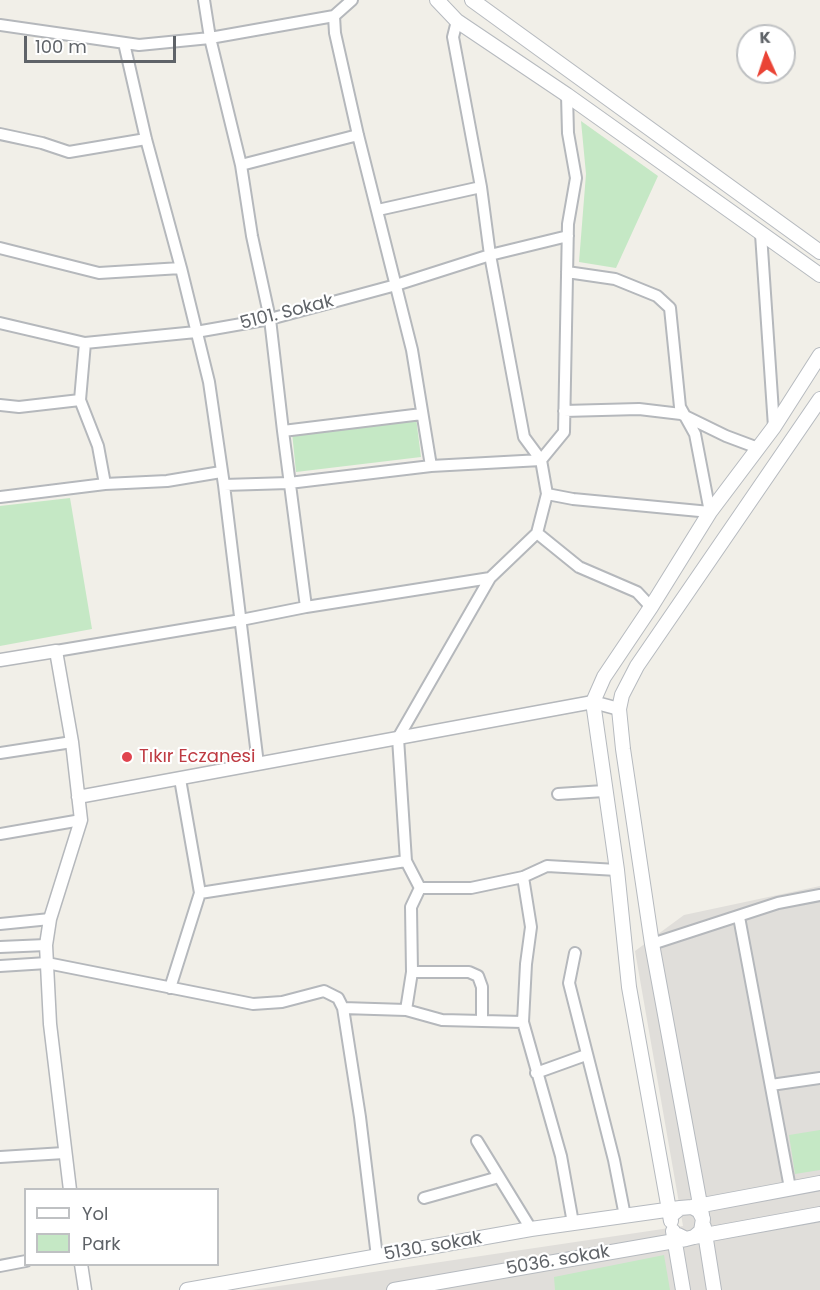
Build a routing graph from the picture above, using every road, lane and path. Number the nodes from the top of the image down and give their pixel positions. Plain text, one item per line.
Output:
1 (204, 0) edge
2 (352, 0) edge
3 (437, 0) edge
4 (472, 0) edge
5 (334, 16) junction
6 (457, 21) junction
7 (0, 25) edge
8 (210, 38) junction
9 (123, 43) junction
10 (567, 95) junction
11 (0, 134) edge
12 (358, 135) junction
13 (146, 139) junction
14 (241, 165) junction
15 (481, 187) junction
16 (378, 210) junction
17 (761, 234) junction
18 (568, 236) junction
19 (0, 248) edge
20 (820, 252) edge
21 (490, 255) junction
22 (181, 268) junction
23 (567, 272) junction
24 (820, 275) edge
25 (396, 285) junction
26 (270, 319) junction
27 (0, 323) edge
28 (196, 332) junction
29 (85, 343) junction
30 (820, 355) edge
31 (820, 399) edge
32 (80, 400) junction
33 (0, 405) edge
34 (564, 411) junction
35 (422, 414) junction
36 (686, 417) junction
37 (774, 427) junction
38 (283, 431) junction
39 (758, 448) junction
40 (541, 460) junction
41 (431, 466) junction
42 (221, 472) junction
43 (290, 483) junction
44 (105, 484) junction
45 (224, 485) junction
46 (547, 494) junction
47 (0, 497) edge
48 (710, 512) junction
49 (537, 533) junction
50 (490, 578) junction
51 (306, 607) junction
52 (651, 607) junction
53 (241, 620) junction
54 (56, 651) junction
55 (0, 660) edge
56 (593, 702) junction
57 (619, 708) junction
58 (398, 738) junction
59 (72, 742) junction
60 (0, 753) edge
61 (258, 764) junction
62 (180, 778) junction
63 (604, 791) junction
64 (558, 794) dead end
65 (78, 797) junction
66 (81, 820) junction
67 (0, 834) edge
68 (405, 861) junction
69 (617, 870) junction
70 (523, 877) junction
71 (420, 888) junction
72 (200, 892) junction
73 (820, 895) edge
74 (739, 917) junction
75 (50, 919) junction
76 (0, 924) edge
77 (652, 944) junction
78 (46, 945) junction
79 (0, 948) edge
80 (575, 953) dead end
81 (47, 963) junction
82 (0, 966) edge
83 (412, 972) junction
84 (170, 988) junction
85 (343, 1008) junction
86 (406, 1010) junction
87 (482, 1020) junction
88 (523, 1022) junction
89 (586, 1055) junction
90 (537, 1073) junction
91 (820, 1078) edge
92 (771, 1085) junction
93 (477, 1141) dead end
94 (64, 1153) junction
95 (0, 1157) edge
96 (499, 1177) junction
97 (820, 1183) edge
98 (70, 1188) edge
99 (790, 1188) junction
100 (424, 1198) dead end
101 (820, 1214) edge
102 (625, 1216) junction
103 (687, 1222) junction
104 (573, 1223) junction
105 (531, 1229) junction
106 (377, 1257) junction
107 (24, 1261) edge
108 (0, 1266) edge
109 (81, 1266) edge
110 (85, 1290) edge
111 (187, 1290) edge
112 (394, 1290) edge
113 (683, 1290) edge
114 (714, 1290) edge

1 - 8 street
2 - 5 street
3 - 6 main road
4 - 20 main road
5 - 8 street
5 - 12 street
6 - 10 main road
6 - 15 street
7 - 9 street
8 - 9 street
8 - 14 street
9 - 13 street
10 - 17 main road
10 - 18 street
11 - 13 street
12 - 14 street
12 - 16 street
13 - 22 street
14 - 26 street
15 - 16 street
15 - 21 street
16 - 25 street
17 - 24 main road
17 - 37 street
18 - 21 street, 5101. Sokak
18 - 23 street
19 - 22 street
21 - 25 street, 5101. Sokak
21 - 40 street
22 - 28 street
23 - 34 street
23 - 36 street
25 - 26 street, 5101. Sokak
25 - 35 street
26 - 28 street, 5101. Sokak
26 - 38 street
27 - 29 street, 5101. Sokak
28 - 29 street, 5101. Sokak
28 - 42 street
29 - 32 street
30 - 37 main road
31 - 57 main road
32 - 33 street
32 - 44 street
34 - 36 street
34 - 40 street
35 - 38 street
35 - 41 street
36 - 39 street
36 - 48 street
37 - 39 main road
38 - 43 street
39 - 48 main road
40 - 41 street
40 - 46 street
41 - 43 street
42 - 44 street
42 - 45 street
43 - 45 street
43 - 51 street
44 - 47 street
45 - 53 street
46 - 48 street
46 - 49 street
48 - 52 main road
49 - 50 street
49 - 52 street
50 - 51 street
50 - 58 street
51 - 53 street
52 - 56 main road
53 - 54 street
53 - 61 street
54 - 55 street
54 - 59 street
56 - 57 street
56 - 58 street
56 - 63 main road
57 - 77 main road
58 - 61 street
58 - 68 street
59 - 60 street
59 - 65 street
61 - 62 street
62 - 65 street
62 - 72 street
63 - 64 street
63 - 69 main road
65 - 66 street
66 - 67 street
66 - 75 street
68 - 71 street
68 - 72 street
69 - 70 street
69 - 103 main road
70 - 71 street
70 - 88 street
71 - 83 street
72 - 84 street
73 - 74 street
74 - 77 street
74 - 92 street
75 - 76 street
75 - 78 street
77 - 103 main road
78 - 79 street
78 - 81 street
80 - 89 street
81 - 82 street
81 - 84 street
81 - 94 street
83 - 86 street
83 - 87 street
84 - 85 street
85 - 86 street
85 - 106 street
86 - 87 street
87 - 88 street
88 - 90 street
89 - 90 street
89 - 102 street
90 - 104 street
91 - 92 street
92 - 99 street
93 - 96 street
94 - 95 street
94 - 98 street
96 - 100 street
96 - 105 street
97 - 99 main road, 5130. sokak
99 - 103 main road, 5130. sokak
101 - 103 main road, 5036. sokak
102 - 103 main road, 5130. sokak
102 - 104 main road, 5130. sokak
103 - 112 main road, 5036. sokak
103 - 113 main road
103 - 114 main road
104 - 105 main road, 5130. sokak
105 - 106 main road, 5130. sokak
106 - 111 main road, 5130. sokak
107 - 108 street
109 - 110 street

